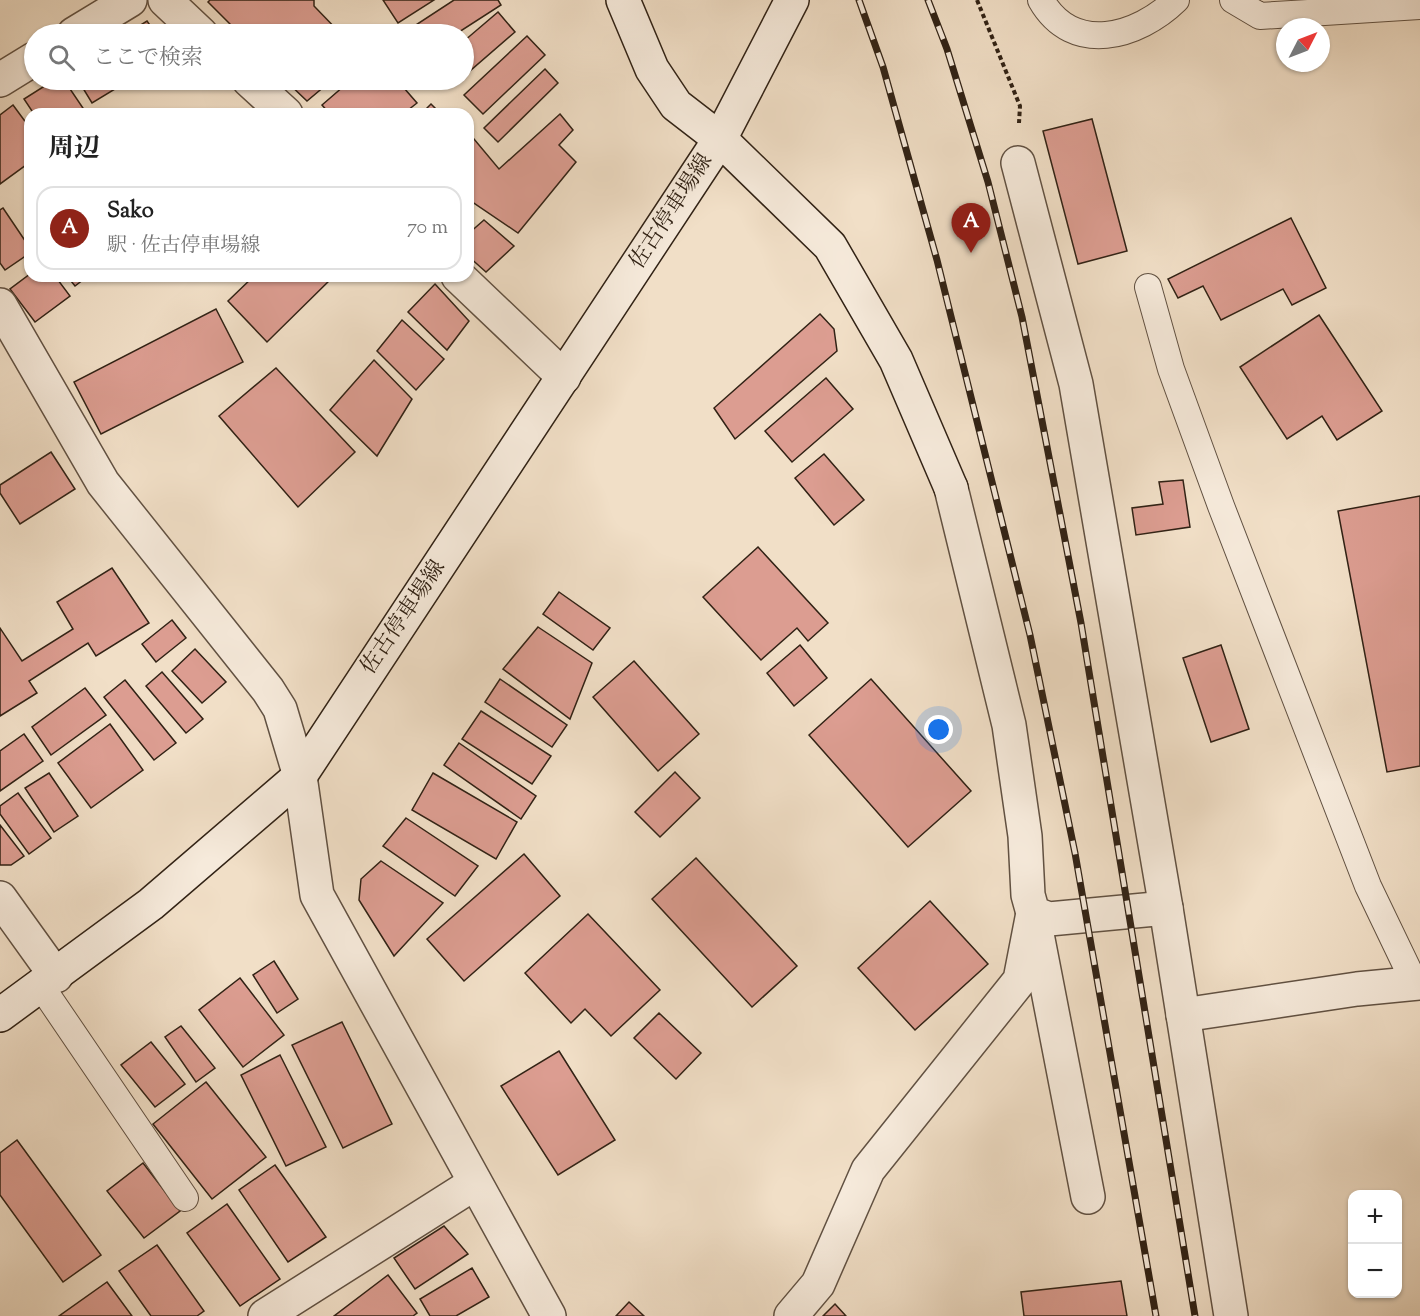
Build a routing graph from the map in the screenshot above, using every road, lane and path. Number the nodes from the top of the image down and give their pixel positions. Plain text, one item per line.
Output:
1 (130, 0) edge
2 (165, 0) edge
3 (623, 0) edge
4 (792, 0) edge
5 (977, 0) edge
6 (1041, 0) edge
7 (1176, 0) edge
8 (1233, 0) edge
9 (1420, 6) edge
10 (90, 24) edge
11 (190, 24) edge
12 (24, 64) edge
13 (0, 80) edge
14 (260, 90) edge
15 (279, 108) edge
16 (720, 139) junction
17 (1018, 163) joint
18 (464, 282) edge
19 (1148, 287) dead end
20 (0, 305) edge
21 (564, 377) junction
22 (300, 776) junction
23 (0, 898) edge
24 (1166, 908) junction
25 (1032, 913) junction
26 (49, 981) junction
27 (1417, 983) edge
28 (1183, 1015) junction
29 (0, 1016) edge
30 (475, 1183) junction
31 (1088, 1197) dead end
32 (186, 1198) dead end
33 (265, 1316) edge
34 (549, 1316) edge
35 (791, 1316) edge
36 (1231, 1316) edge

1 - 10 street
2 - 11 street
3 - 16 street
4 - 16 street, 佐古停車場線
5 - 17 path
6 - 7 lane
8 - 9 lane
12 - 13 street
14 - 15 street
16 - 21 street, 佐古停車場線
16 - 25 street
17 - 24 street
18 - 21 street
19 - 27 lane
20 - 22 street
21 - 22 street, 佐古停車場線
22 - 26 street, 佐古停車場線
22 - 30 street
23 - 26 street
24 - 25 street
24 - 28 street
25 - 31 street
25 - 35 street
26 - 29 street, 佐古停車場線
26 - 32 lane
27 - 28 street
28 - 36 street
30 - 33 street
30 - 34 street

